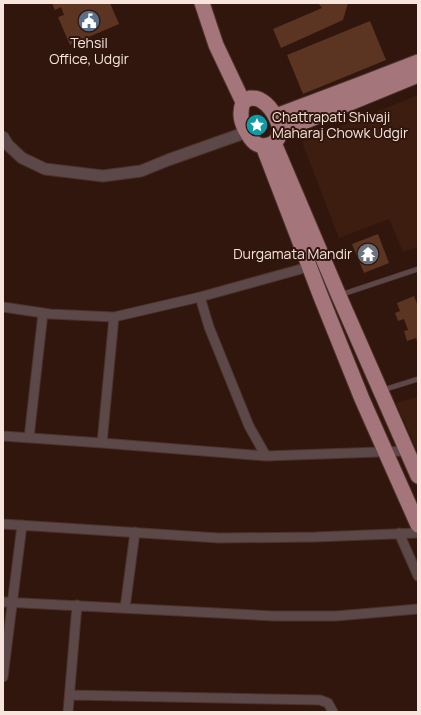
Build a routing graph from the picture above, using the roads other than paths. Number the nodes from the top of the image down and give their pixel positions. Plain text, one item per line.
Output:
1 (202, 3) edge
2 (212, 3) edge
3 (418, 62) edge
4 (418, 75) edge
5 (247, 100) junction
6 (276, 116) junction
7 (247, 132) junction
8 (3, 137) edge
9 (272, 140) junction
10 (325, 263) junction
11 (310, 267) junction
12 (418, 269) edge
13 (339, 296) junction
14 (200, 297) junction
15 (3, 307) edge
16 (43, 313) junction
17 (114, 317) junction
18 (418, 380) edge
19 (381, 391) junction
20 (3, 436) edge
21 (29, 438) junction
22 (102, 442) junction
23 (407, 451) junction
24 (385, 452) junction
25 (266, 456) junction
26 (418, 476) edge
27 (3, 524) edge
28 (22, 525) junction
29 (418, 526) edge
30 (135, 532) junction
31 (399, 533) junction
32 (418, 533) edge
33 (418, 576) edge
34 (3, 602) edge
35 (13, 602) junction
36 (77, 605) junction
37 (125, 608) junction
38 (418, 609) edge
39 (3, 677) edge
40 (70, 695) junction
41 (68, 712) edge
42 (333, 712) edge

1 - 5 highway
2 - 5 highway
3 - 6 highway
4 - 9 highway
5 - 6 highway
5 - 7 highway
6 - 9 highway
7 - 8 street
7 - 9 highway
9 - 10 highway
9 - 11 highway
10 - 11 street
10 - 13 highway
11 - 14 street
11 - 24 highway
12 - 13 lane
13 - 19 highway
14 - 17 street
14 - 25 street
15 - 16 street
16 - 17 street
16 - 21 street
17 - 22 street
18 - 19 lane
19 - 23 highway
20 - 21 street
21 - 22 street
22 - 25 street
23 - 24 street
23 - 26 highway
24 - 25 street
24 - 29 highway
27 - 28 street
28 - 30 street
28 - 35 street
30 - 31 street
30 - 37 street
31 - 32 street
31 - 33 street
34 - 35 street
35 - 36 street
35 - 39 street
36 - 37 street
36 - 40 street
37 - 38 street
40 - 41 street
40 - 42 street

